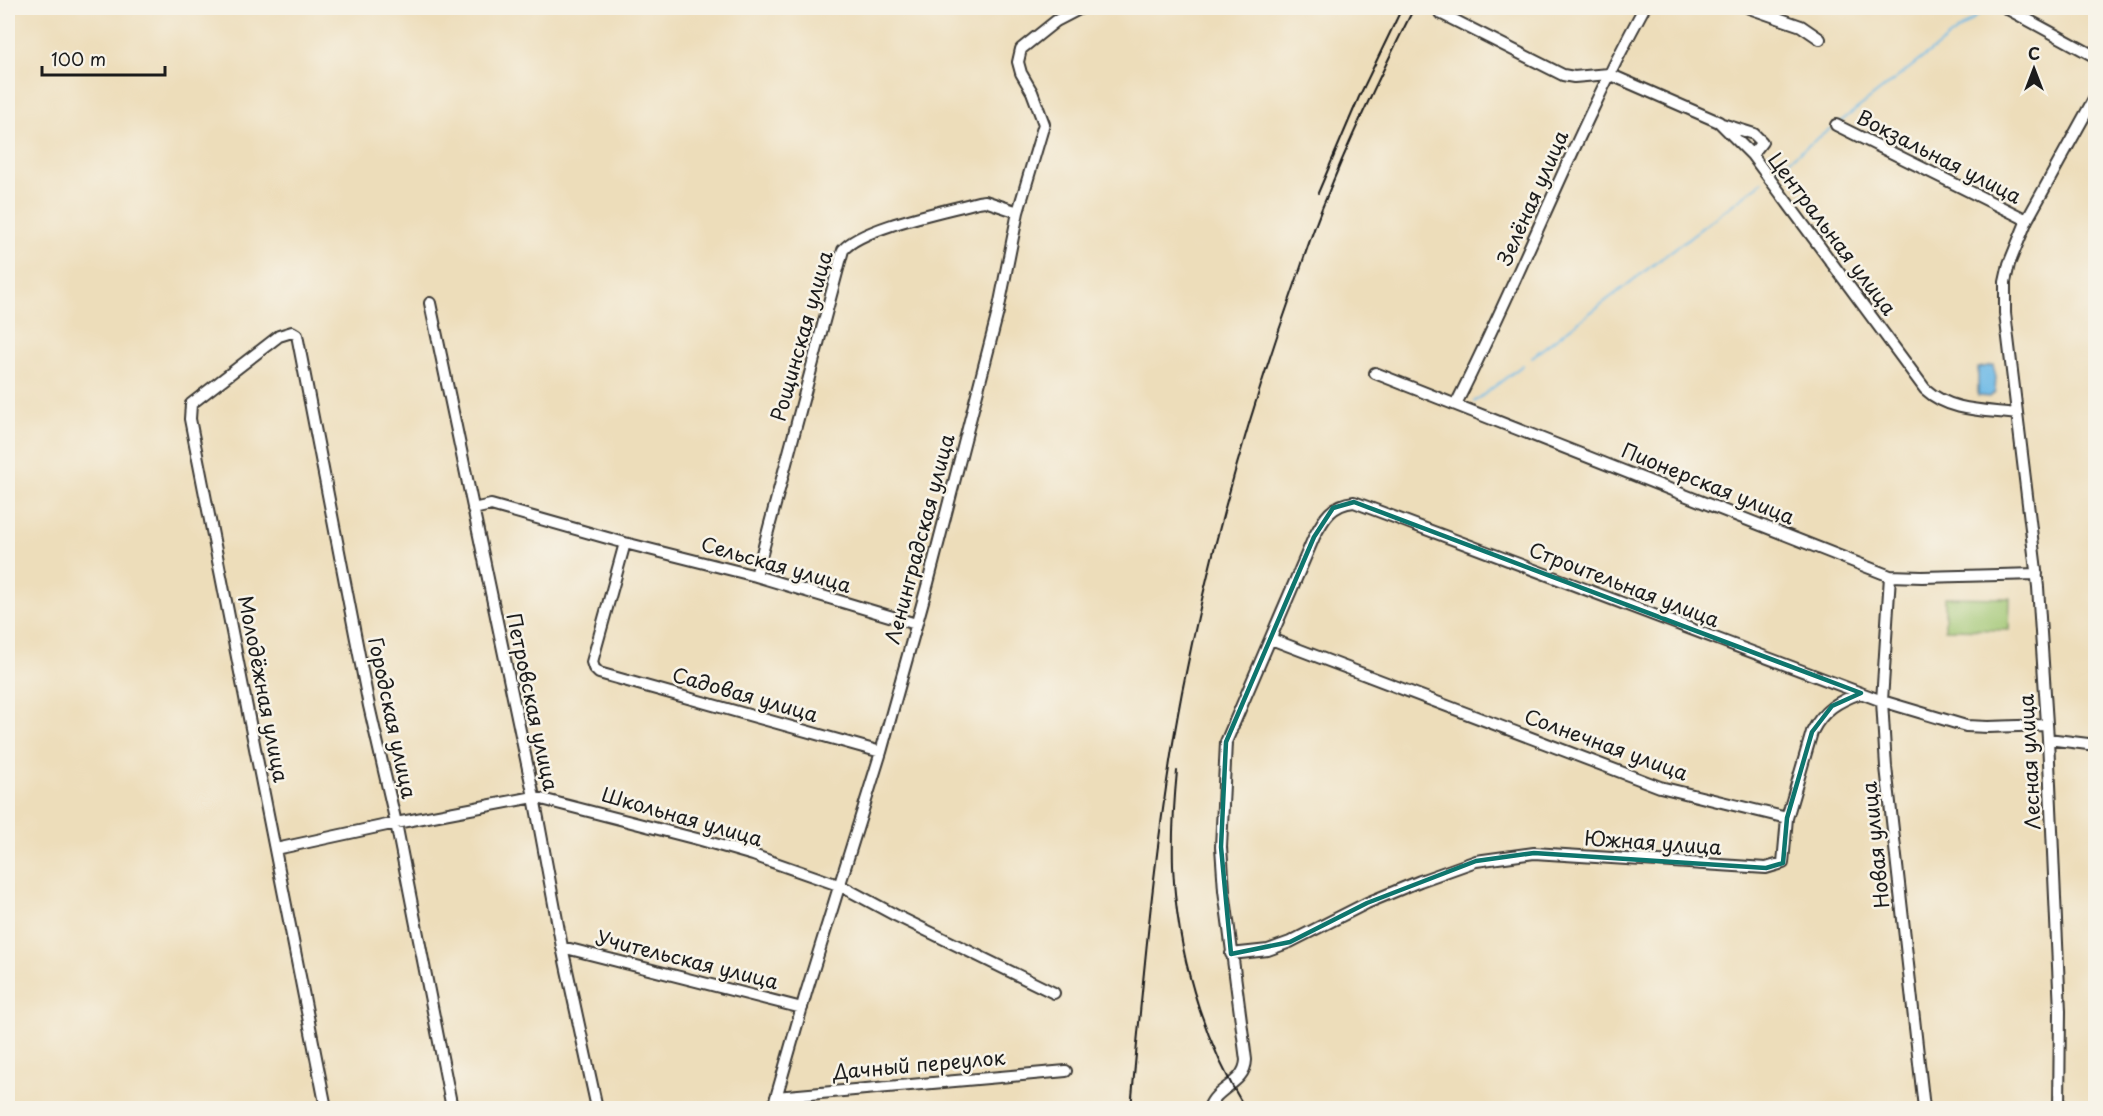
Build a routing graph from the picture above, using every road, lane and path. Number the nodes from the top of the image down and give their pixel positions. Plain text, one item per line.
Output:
1 (1081, 8) edge
2 (1644, 8) edge
3 (1749, 8) edge
4 (2006, 8) edge
5 (1440, 13) dead end
6 (1820, 39) dead end
7 (2096, 57) edge
8 (1609, 74) junction
9 (2096, 95) edge
10 (1719, 123) junction
11 (1836, 125) dead end
12 (1752, 155) junction
13 (1018, 212) junction
14 (2026, 220) junction
15 (430, 303) dead end
16 (297, 335) joint
17 (1375, 373) dead end
18 (1456, 404) junction
19 (2017, 414) junction
20 (473, 509) junction
21 (625, 543) junction
22 (2037, 574) junction
23 (756, 576) junction
24 (1890, 576) junction
25 (916, 624) junction
26 (1271, 639) junction
27 (1861, 693) junction
28 (1882, 701) junction
29 (2046, 725) junction
30 (2048, 739) junction
31 (2096, 745) edge
32 (880, 752) junction
33 (534, 797) junction
34 (1787, 819) junction
35 (396, 823) junction
36 (276, 849) junction
37 (841, 886) junction
38 (562, 946) junction
39 (1231, 954) junction
40 (1054, 993) dead end
41 (802, 1008) junction
42 (1066, 1071) dead end
43 (776, 1097) junction
44 (326, 1108) edge
45 (452, 1108) edge
46 (597, 1108) edge
47 (773, 1108) edge
48 (1209, 1108) edge
49 (1924, 1108) edge
50 (2059, 1108) edge

1 - 13 street, Ленинградская улица
2 - 8 street, Зелёная улица
3 - 6 street
4 - 7 street
5 - 8 street
8 - 10 street, Центральная улица
8 - 18 street, Зелёная улица
9 - 14 street, Лесная улица
10 - 12 street, Центральная улица
10 - 12 street
11 - 14 street, Вокзальная улица
12 - 19 street, Центральная улица
13 - 23 street, Рощинская улица
13 - 25 street, Ленинградская улица
14 - 19 street, Лесная улица
15 - 20 street, Петровская улица
16 - 35 street, Городская улица
16 - 36 street, Молодёжная улица
17 - 18 street, Пионерская улица
18 - 24 street, Пионерская улица
19 - 22 street, Лесная улица
20 - 21 street, Сельская улица
20 - 33 street, Петровская улица
21 - 23 street, Сельская улица
21 - 32 street, Садовая улица
22 - 24 street, Пионерская улица
22 - 29 street, Лесная улица
23 - 25 street, Сельская улица
24 - 28 street, Новая улица
25 - 32 street, Ленинградская улица
26 - 27 street, Строительная улица
26 - 34 street, Солнечная улица
26 - 39 street, Строительная улица
27 - 28 street, Строительная улица
27 - 34 street
28 - 29 street, Строительная улица
28 - 49 street, Новая улица
29 - 30 street, Лесная улица
30 - 31 street
30 - 50 street, Лесная улица
32 - 37 street, Ленинградская улица
33 - 35 street, Школьная улица
33 - 37 street, Школьная улица
33 - 38 street, Петровская улица
34 - 39 street, Южная улица
35 - 36 street, Школьная улица
35 - 45 street, Городская улица
36 - 44 street, Молодёжная улица
37 - 40 street, Школьная улица
37 - 41 street, Ленинградская улица
38 - 41 street, Учительская улица
38 - 46 street, Петровская улица
39 - 48 street, Строительная улица
41 - 43 street, Ленинградская улица
42 - 43 street, Дачный переулок
43 - 47 street, Ленинградская улица

